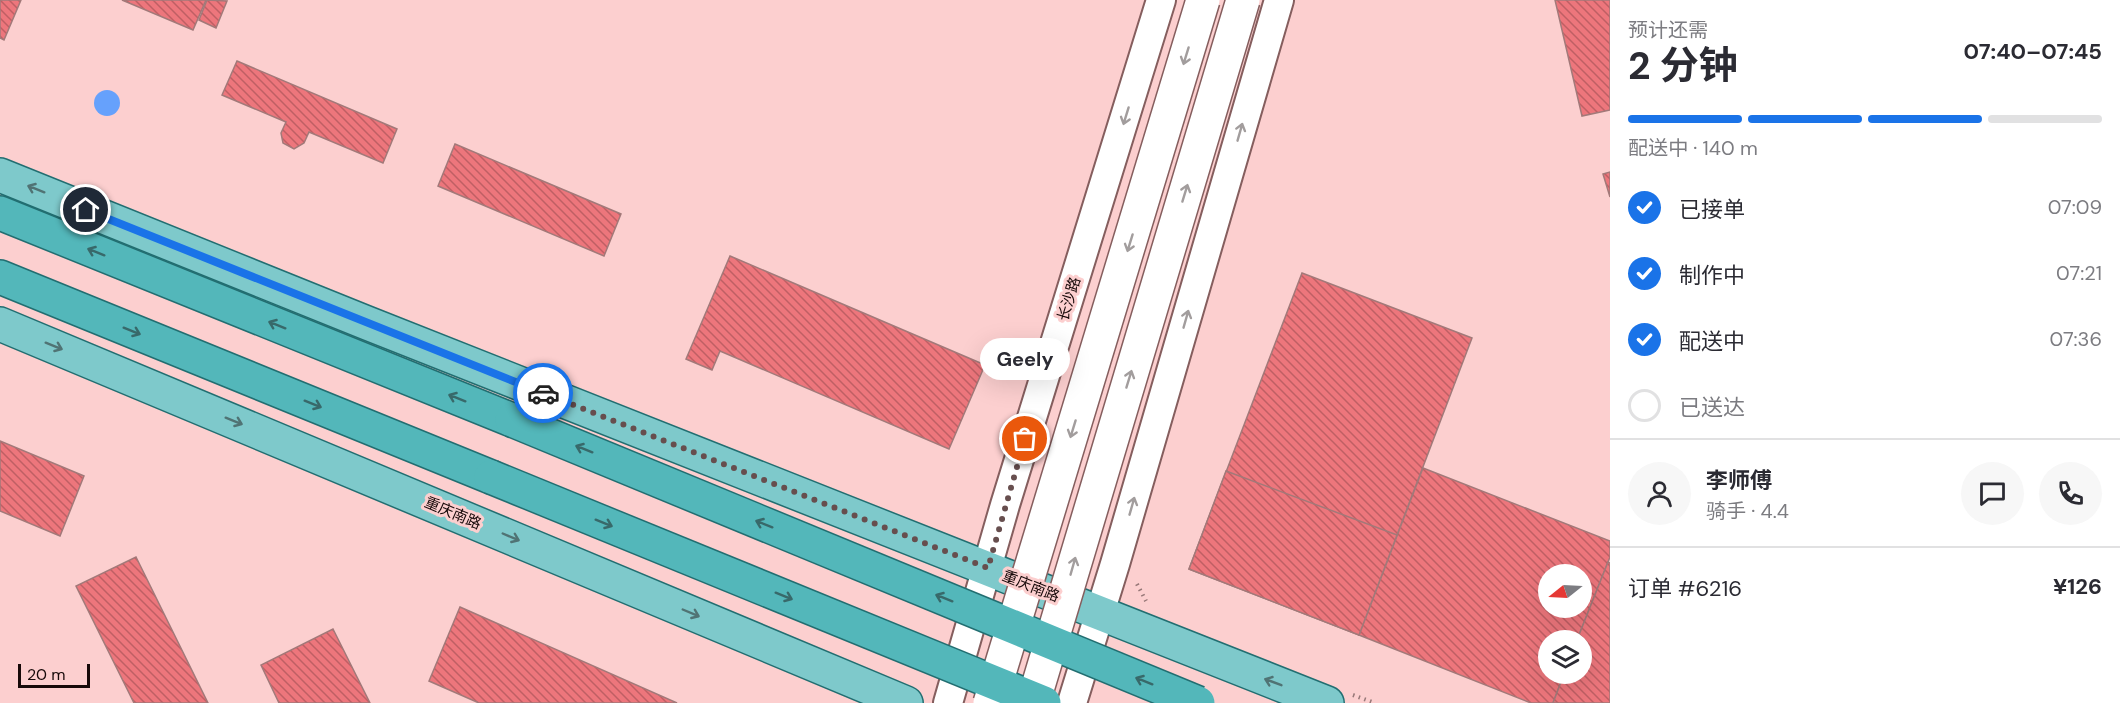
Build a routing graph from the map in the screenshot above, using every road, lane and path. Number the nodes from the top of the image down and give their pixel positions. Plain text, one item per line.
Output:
1 (1161, 0) edge
2 (1203, 0) edge
3 (1243, 0) edge
4 (1279, 0) edge
5 (0, 175) edge
6 (0, 213) edge
7 (0, 278) edge
8 (0, 324) edge
9 (988, 568) junction
10 (1100, 614) junction
11 (906, 703) edge
12 (948, 703) edge
13 (990, 703) edge
14 (1033, 703) edge
15 (1044, 703) edge
16 (1072, 703) edge
17 (1198, 703) edge
18 (1327, 703) edge

1 -> 9 street, 长沙路
2 -> 13 main road, bridge
14 -> 3 main road, bridge
10 -> 4 street
9 -> 5 main road, 重庆南路
17 -> 6 highway, bridge
7 -> 15 highway, bridge
8 -> 11 main road, 重庆南路
9 - 10 main road, 重庆南路
9 - 12 street, 长沙路
10 - 16 street
18 -> 10 main road, 重庆南路

